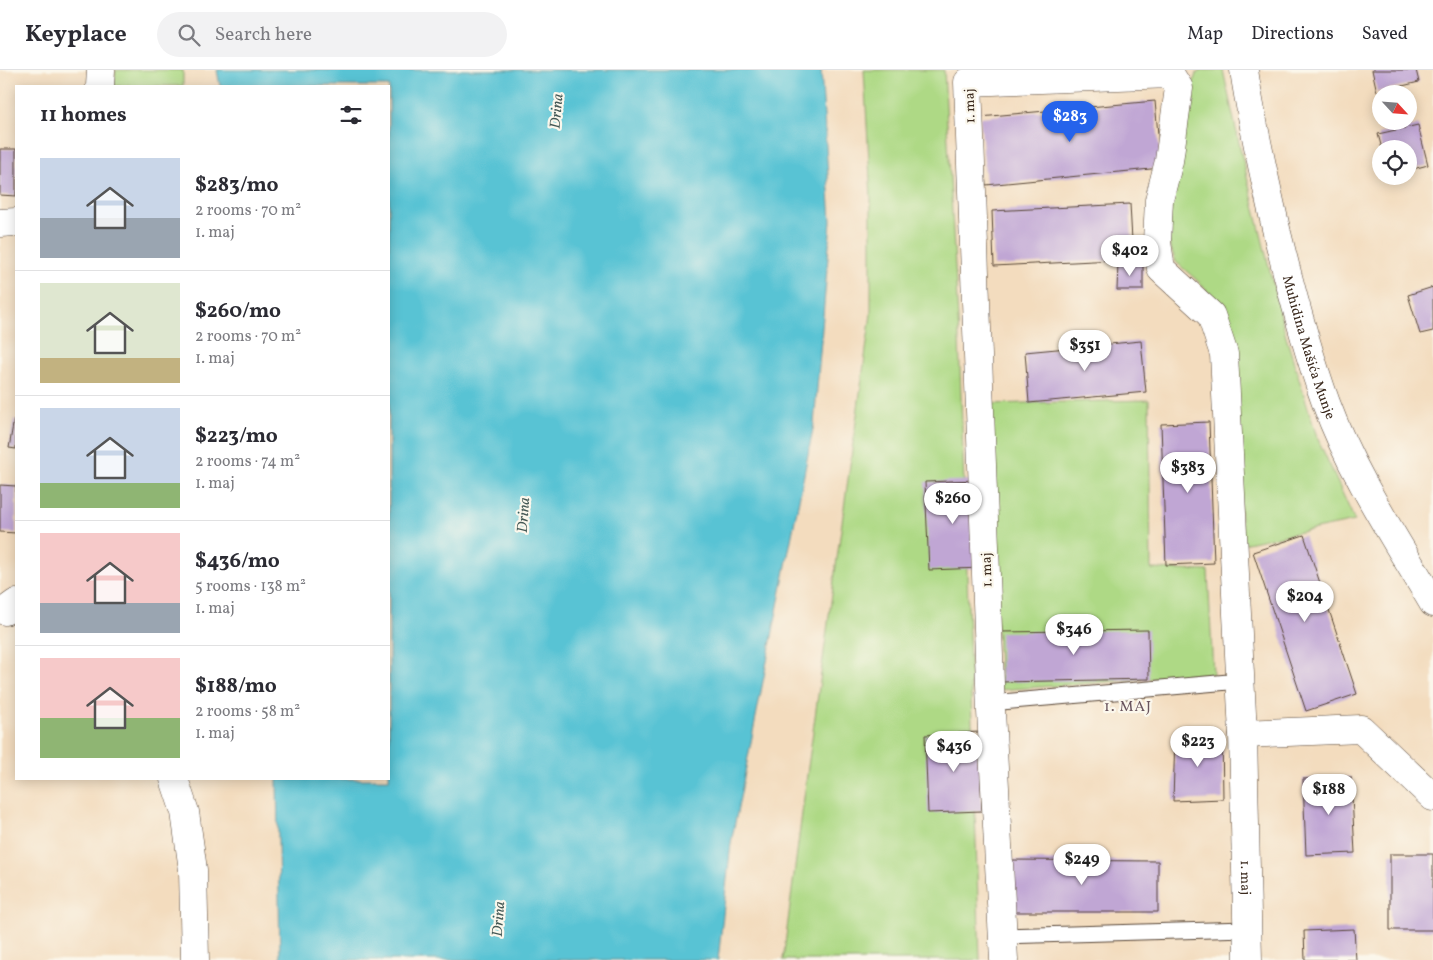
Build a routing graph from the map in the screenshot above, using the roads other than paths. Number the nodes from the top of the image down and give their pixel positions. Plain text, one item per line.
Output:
1 (101, 70) edge
2 (1244, 70) edge
3 (100, 85) edge
4 (15, 222) edge
5 (0, 224) edge
6 (1433, 603) edge
7 (1240, 681) junction
8 (991, 702) junction
9 (1243, 734) junction
10 (174, 780) edge
11 (1433, 797) edge
12 (1247, 928) junction
13 (1003, 948) edge
14 (195, 960) edge
15 (1248, 960) edge

1 - 3 street
2 - 6 street, Muhidina Mašića Munje
4 - 5 street
7 - 8 lane
7 - 8 street, 1. maj
7 - 9 street, 1. maj
8 - 13 street, 1. maj
9 - 11 street
9 - 12 street, 1. maj
10 - 14 street
12 - 13 lane
12 - 15 street, 1. maj

